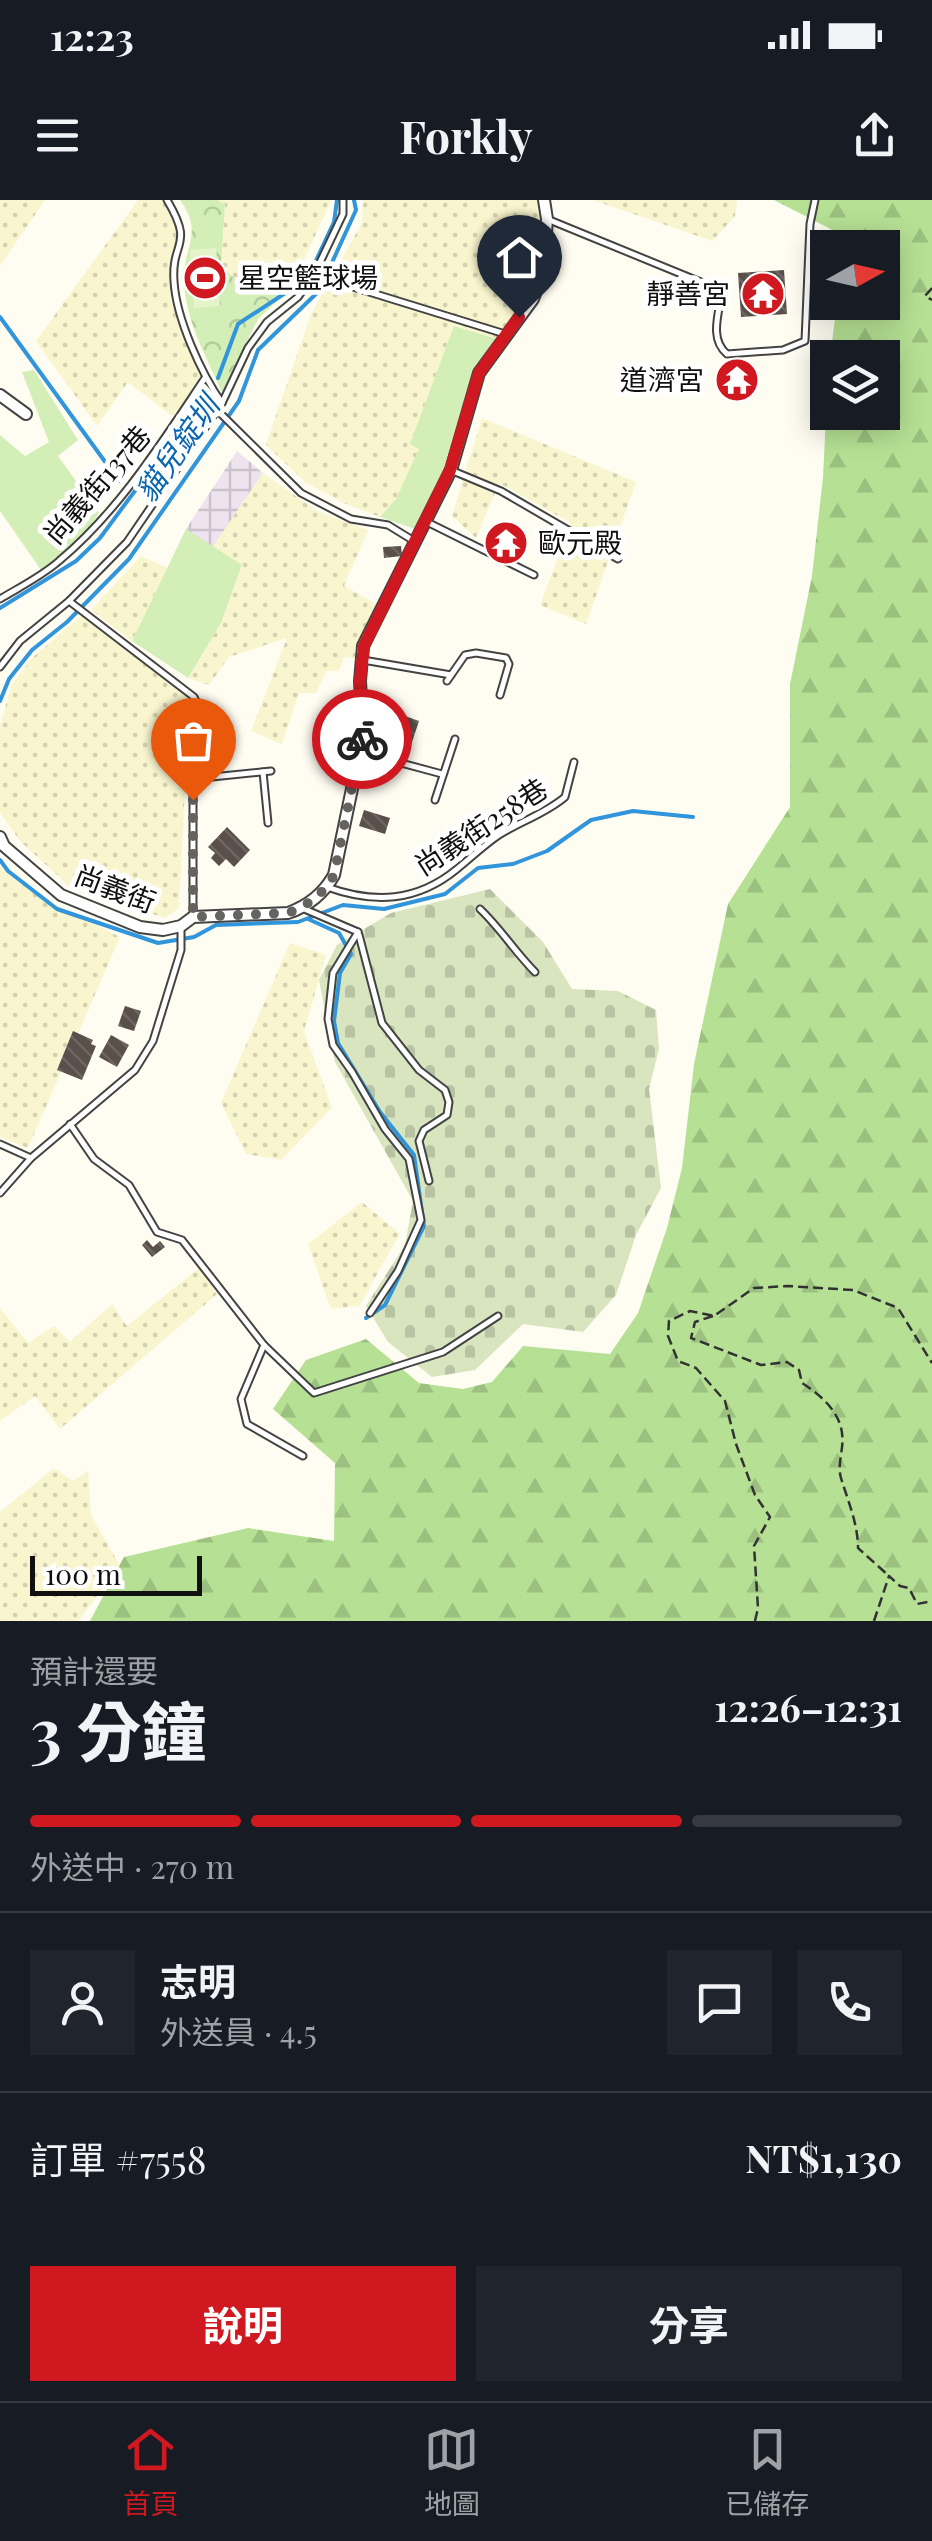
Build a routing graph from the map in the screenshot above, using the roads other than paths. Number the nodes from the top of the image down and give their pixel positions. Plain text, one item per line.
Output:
1 (168, 200) edge
2 (343, 200) edge
3 (544, 200) edge
4 (815, 200) edge
5 (547, 218) junction
6 (314, 275) junction
7 (505, 334) junction
8 (205, 378) junction
9 (0, 395) edge
10 (222, 403) junction
11 (217, 410) junction
12 (26, 414) dead end
13 (450, 470) junction
14 (425, 521) junction
15 (414, 541) junction
16 (618, 559) dead end
17 (534, 575) dead end
18 (0, 599) edge
19 (69, 601) junction
20 (360, 659) junction
21 (0, 667) edge
22 (452, 674) junction
23 (447, 682) dead end
24 (500, 695) dead end
25 (455, 739) dead end
26 (360, 752) junction
27 (574, 762) dead end
28 (442, 774) junction
29 (192, 779) junction
30 (435, 800) dead end
31 (268, 824) dead end
32 (0, 836) edge
33 (328, 888) junction
34 (305, 910) junction
35 (480, 910) dead end
36 (193, 917) junction
37 (180, 926) junction
38 (358, 932) junction
39 (535, 972) dead end
40 (70, 1124) junction
41 (0, 1144) edge
42 (31, 1158) junction
43 (428, 1181) dead end
44 (0, 1193) edge
45 (370, 1313) dead end
46 (498, 1316) dead end
47 (264, 1345) junction
48 (303, 1456) dead end

1 - 8 lane
2 - 6 lane, 尚義街137巷
3 - 5 street
4 - 5 lane
5 - 7 street
6 - 7 lane
6 - 10 lane, 尚義街137巷
7 - 13 street
8 - 10 lane
8 - 18 lane, 尚義街137巷
9 - 12 street
10 - 11 lane, 尚義街137巷
11 - 15 lane
11 - 19 lane, 尚義街137巷
13 - 14 street
13 - 16 lane
14 - 15 street
14 - 17 lane
15 - 20 street
19 - 21 lane, 尚義街137巷
19 - 29 lane
20 - 22 lane
20 - 26 street
22 - 23 lane
22 - 24 lane
25 - 28 lane
26 - 28 lane
26 - 33 street
27 - 33 lane, 尚義街258巷
28 - 30 lane
29 - 31 lane
29 - 36 lane
32 - 37 street, 尚義街
33 - 34 street
34 - 36 street, 尚義街
34 - 38 lane
35 - 39 lane
36 - 37 street, 尚義街
37 - 40 lane
38 - 43 lane
38 - 45 lane
40 - 42 lane
40 - 47 lane
41 - 42 lane
42 - 44 lane
46 - 47 lane
47 - 48 lane

